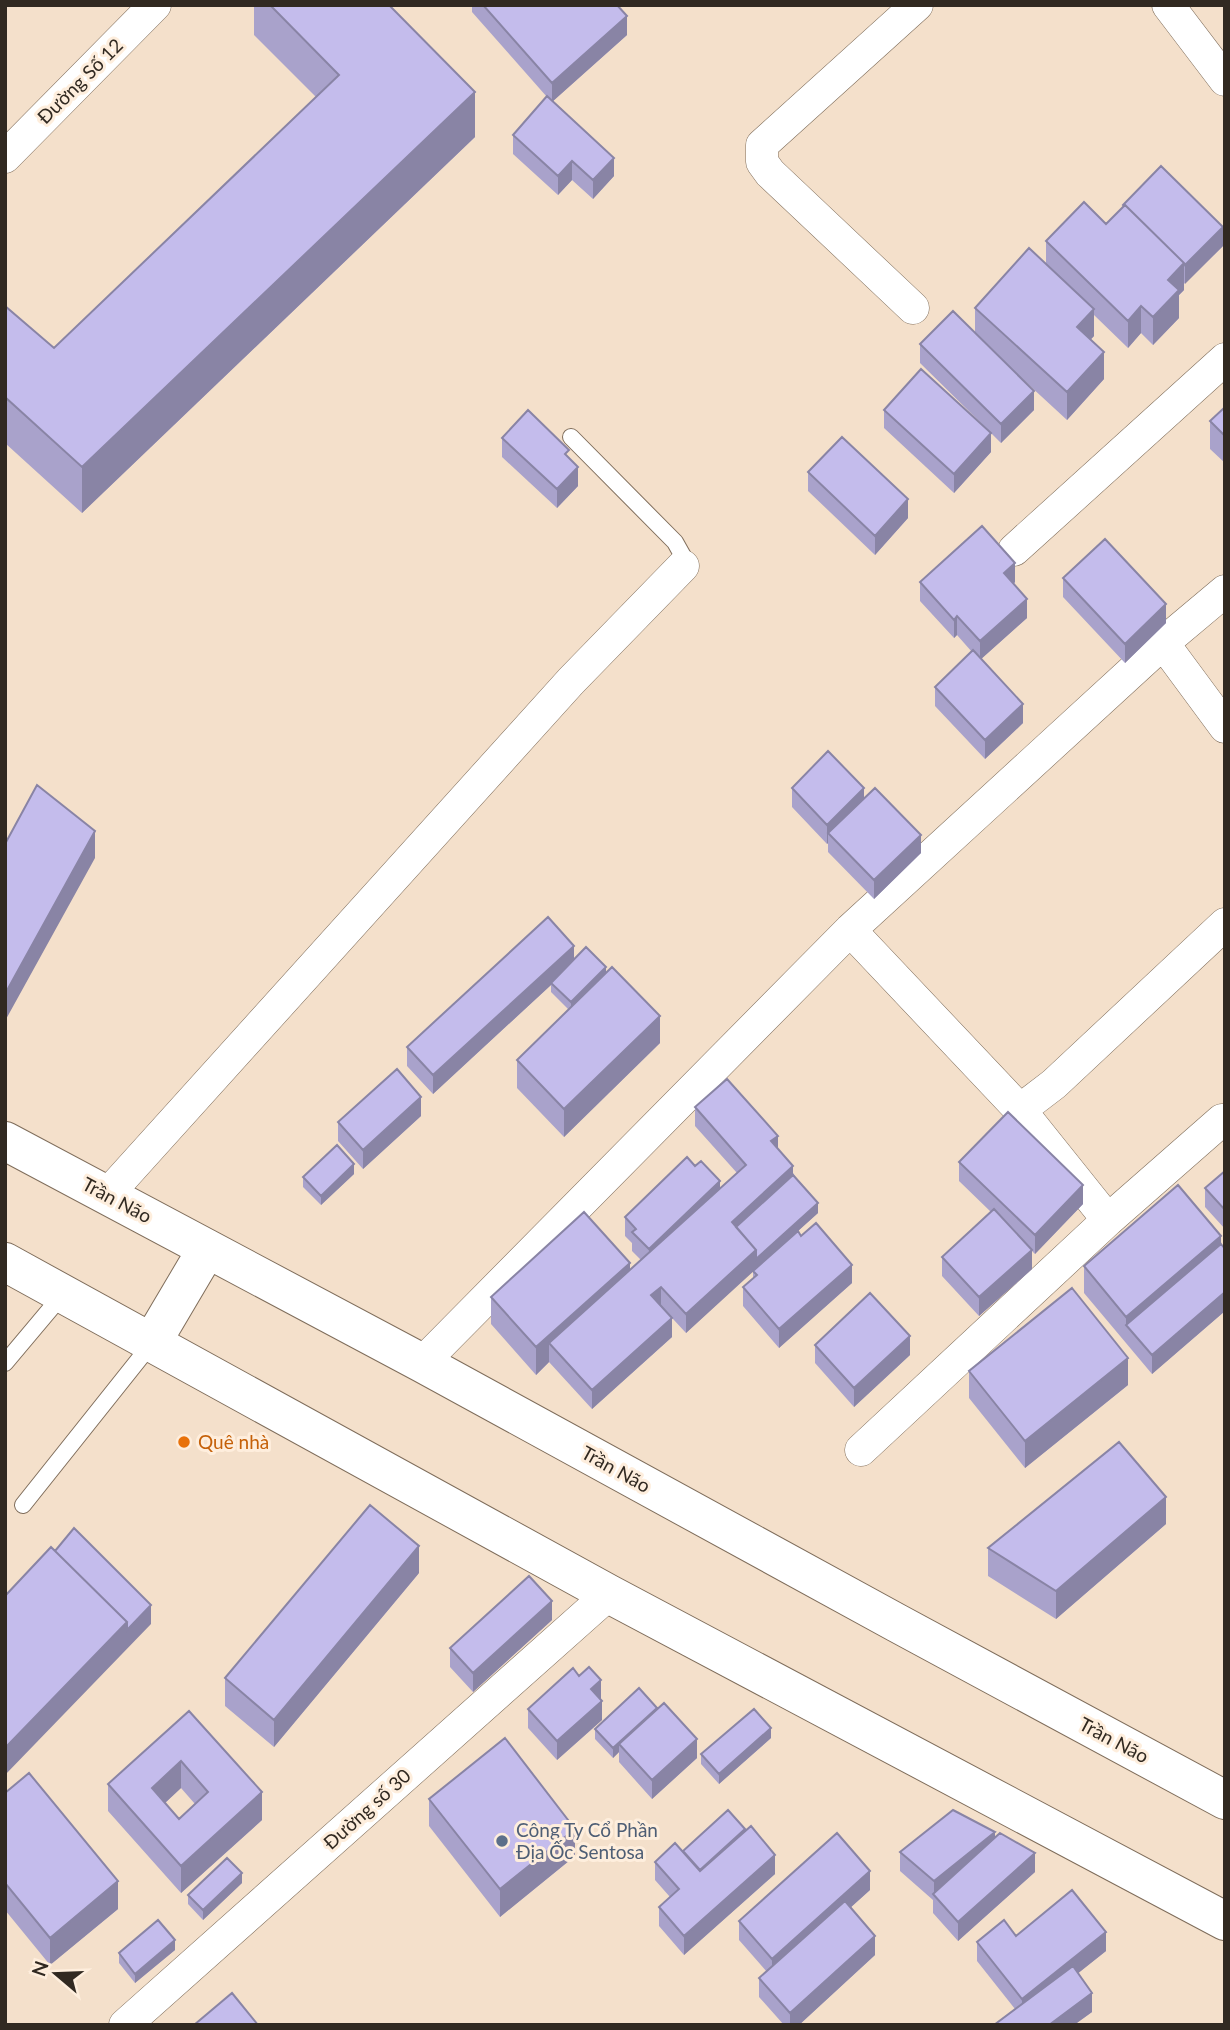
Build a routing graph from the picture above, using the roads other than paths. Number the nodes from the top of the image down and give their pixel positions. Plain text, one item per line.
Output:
1 (155, 5) edge
2 (917, 5) edge
3 (1182, 10) edge
4 (1225, 80) edge
5 (5, 157) edge
6 (913, 308) dead end
7 (1225, 359) edge
8 (571, 437) dead end
9 (1014, 550) dead end
10 (683, 566) joint
11 (1225, 591) edge
12 (1163, 643) junction
13 (1225, 727) edge
14 (1225, 924) edge
15 (850, 930) junction
16 (1020, 1110) junction
17 (1222, 1120) dead end
18 (5, 1141) edge
19 (107, 1195) junction
20 (1108, 1220) junction
21 (207, 1249) junction
22 (7, 1267) edge
23 (63, 1294) junction
24 (152, 1342) junction
25 (5, 1363) edge
26 (422, 1363) junction
27 (861, 1450) dead end
28 (23, 1505) dead end
29 (609, 1594) junction
30 (1225, 1800) edge
31 (1225, 1921) edge
32 (125, 2025) edge

1 - 5 street, Đường Số 12
2 - 6 street
3 - 4 street
7 - 9 street
8 - 10 lane
10 - 19 street
11 - 12 street
12 - 13 street
12 - 15 street
14 - 16 street
15 - 16 street
15 - 26 street
16 - 20 street
17 - 20 street
18 - 19 main road, Trần Não
19 - 21 main road, Trần Não
20 - 27 street
21 - 24 main road
21 - 26 main road, Trần Não
22 - 23 main road
23 - 24 main road
23 - 25 lane
24 - 28 lane
24 - 29 main road
26 - 30 main road, Trần Não
29 - 31 main road
29 - 32 street, Đường số 30

